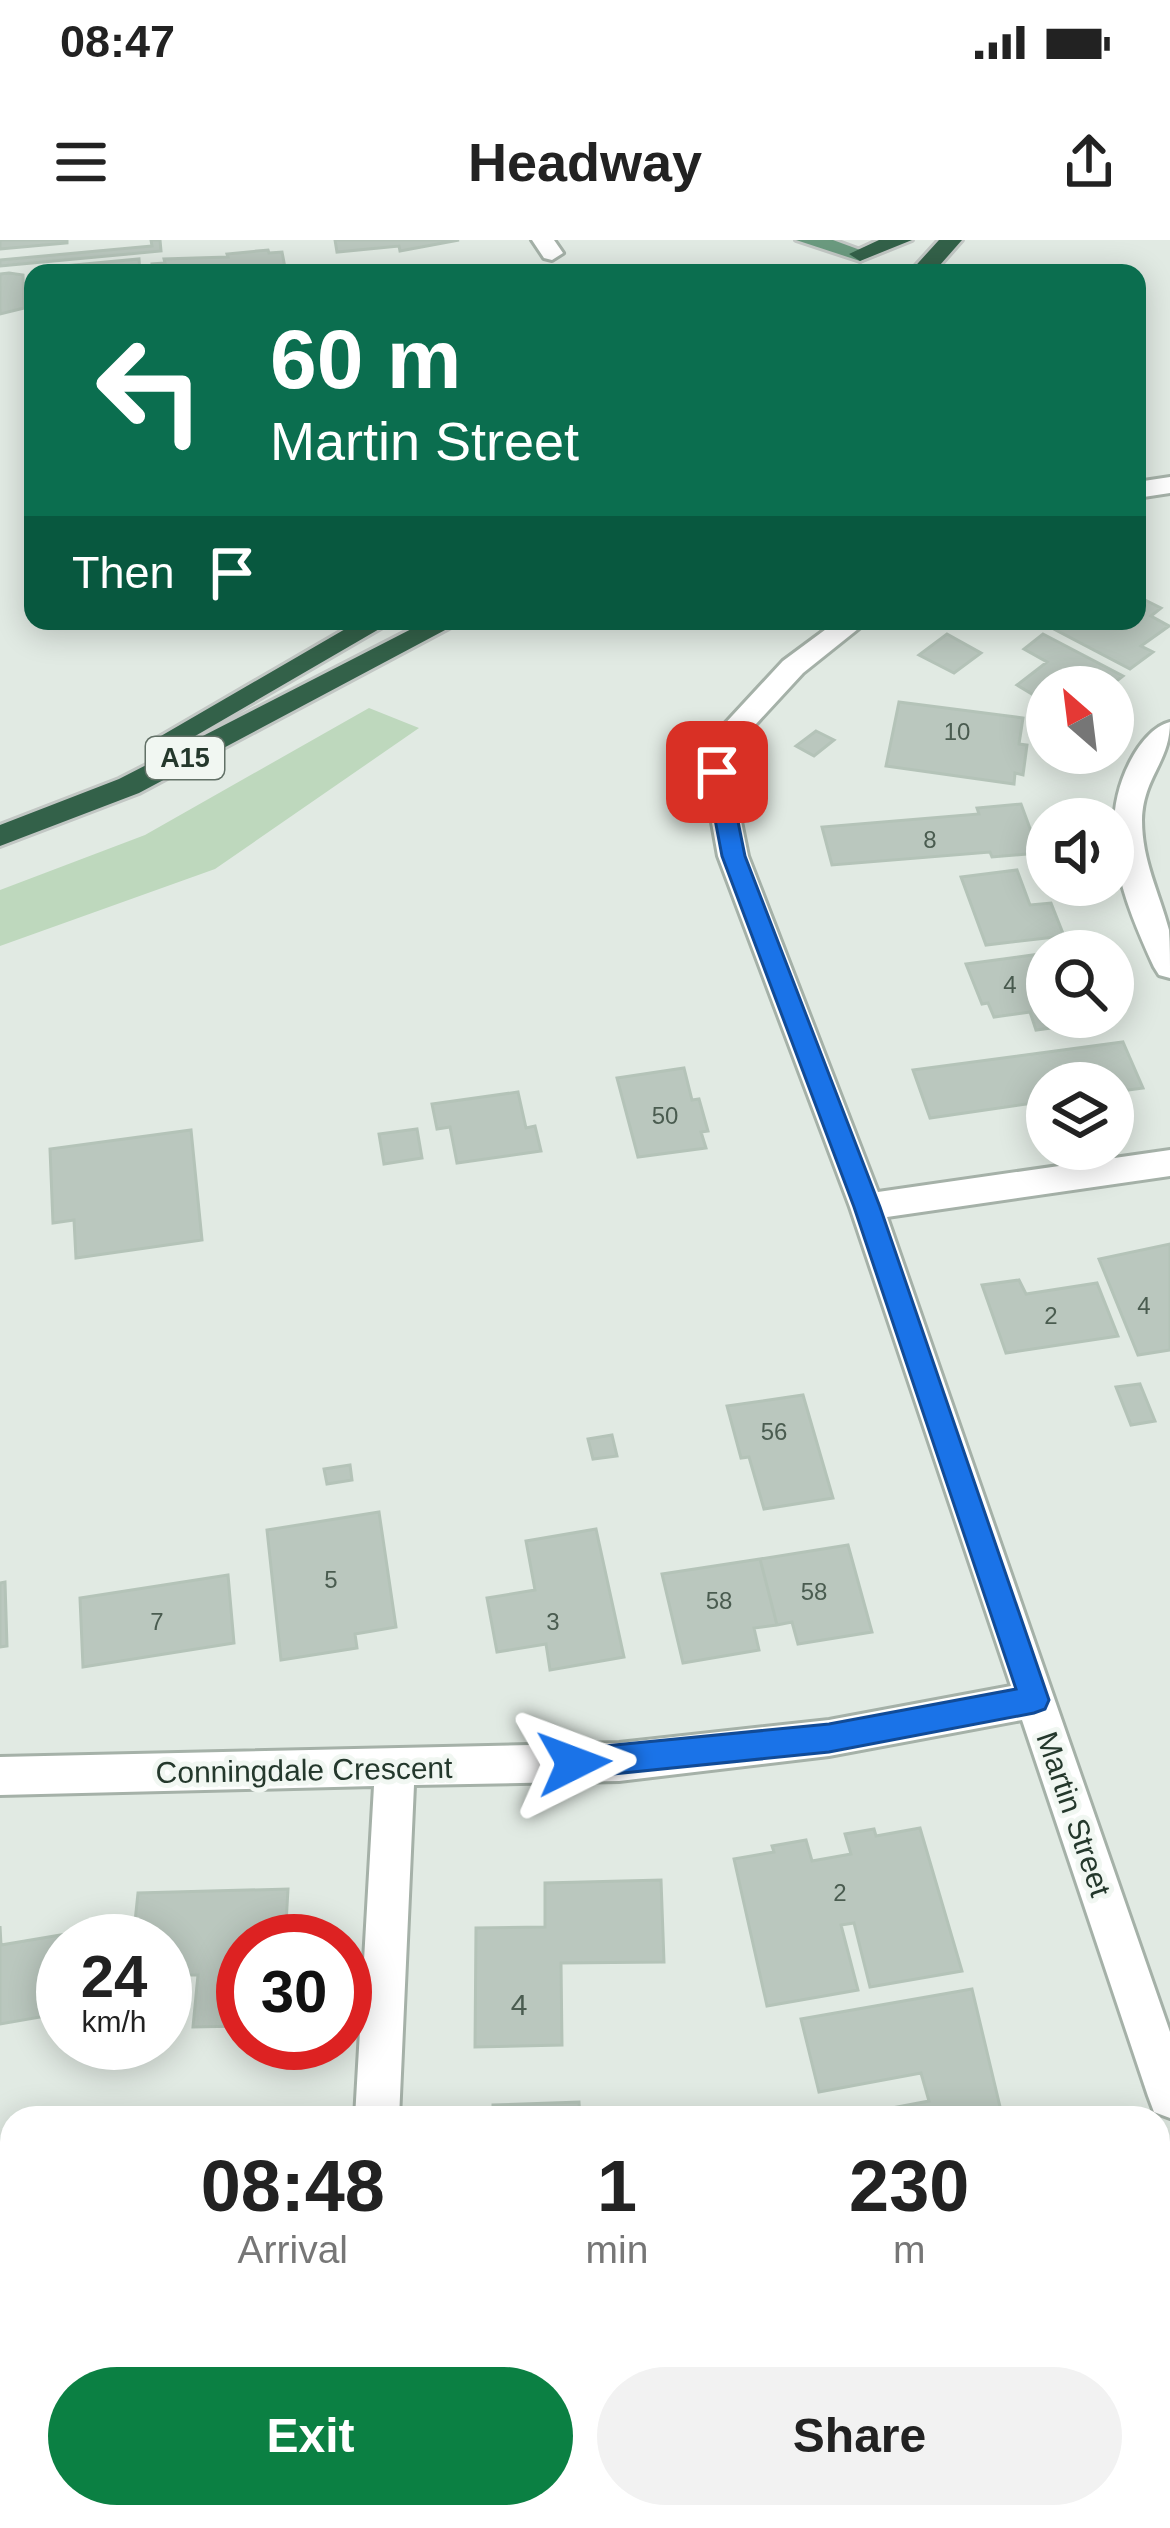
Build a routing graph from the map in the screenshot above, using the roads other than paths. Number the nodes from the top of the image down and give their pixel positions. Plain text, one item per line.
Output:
1 (807, 240) edge
2 (951, 240) edge
3 (879, 244) edge
4 (855, 264) edge
5 (928, 264) edge
6 (363, 630) edge
7 (431, 630) edge
8 (842, 630) edge
9 (1170, 731) edge
10 (0, 832) edge
11 (1170, 967) edge
12 (1170, 1163) edge
13 (867, 1207) junction
14 (1034, 1700) junction
15 (395, 1768) junction
16 (0, 1776) edge
17 (1170, 2096) edge
18 (378, 2106) edge

1 - 3 main road
2 - 5 highway
3 - 4 highway
6 - 10 highway, A15
7 - 10 highway, A15
8 - 13 street, Martin Street
9 - 11 street
12 - 13 street
13 - 14 street, Martin Street
14 - 15 street, Conningdale Crescent
14 - 17 street, Martin Street
15 - 16 street, Conningdale Crescent
15 - 18 street

